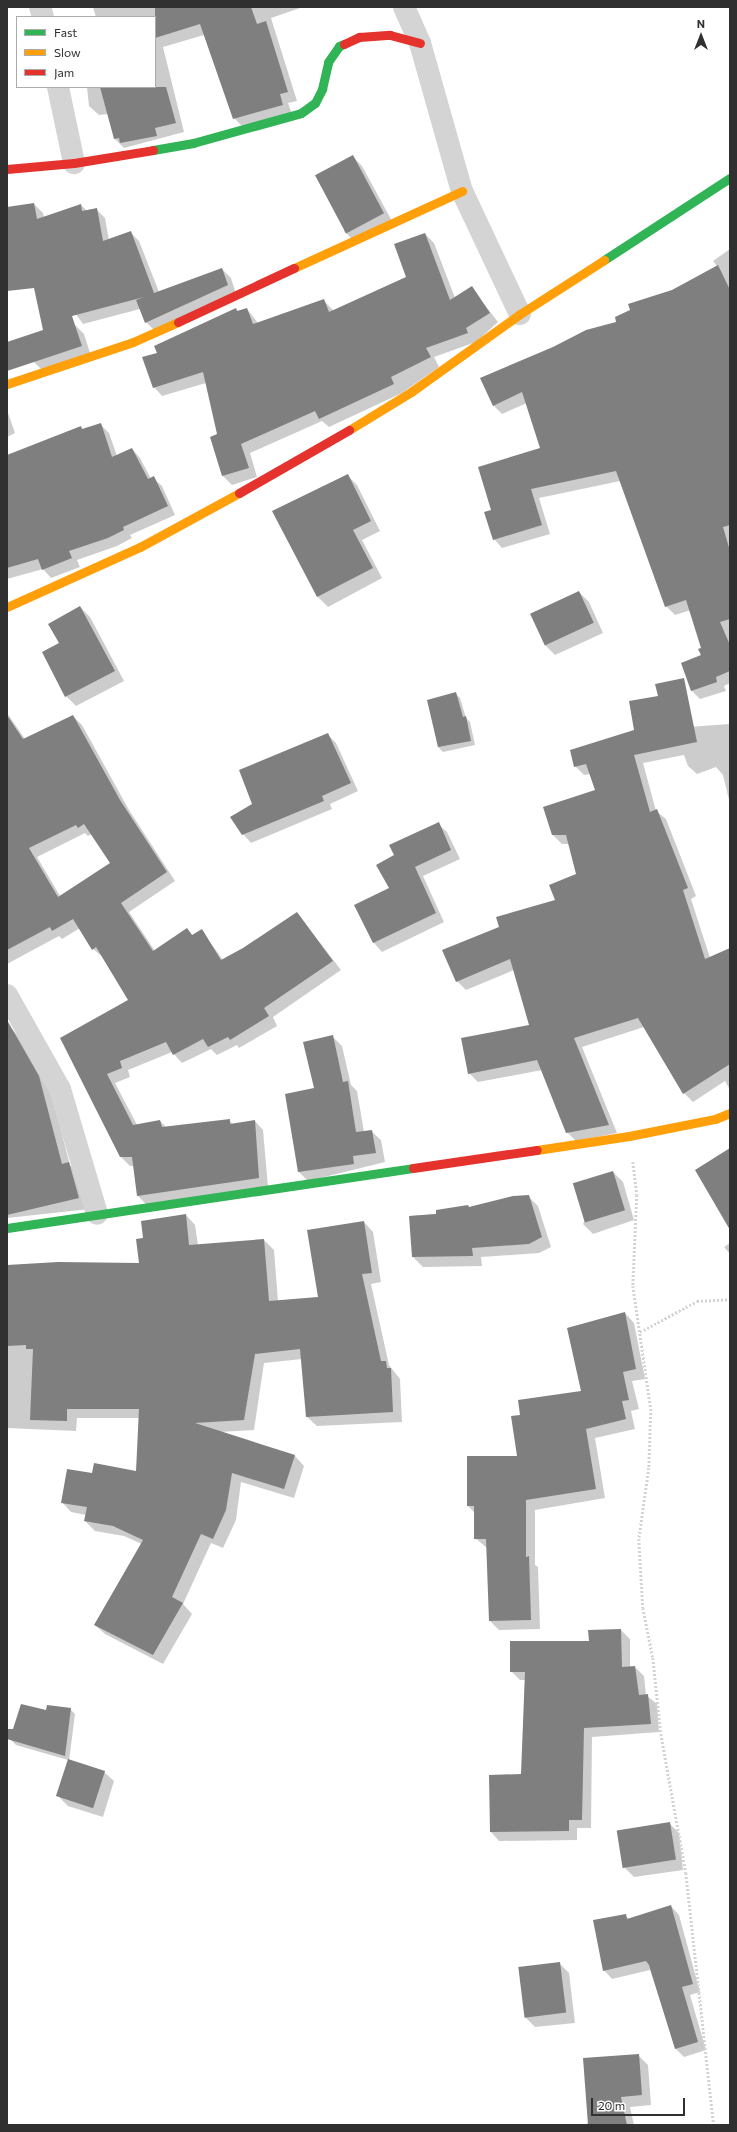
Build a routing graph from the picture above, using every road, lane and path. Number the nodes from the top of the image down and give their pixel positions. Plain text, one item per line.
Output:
1 (404, 7) edge
2 (420, 43) junction
3 (58, 88) edge
4 (74, 163) junction
5 (7, 169) edge
6 (730, 178) edge
7 (462, 191) junction
8 (520, 314) junction
9 (7, 384) edge
10 (7, 608) edge
11 (7, 995) edge
12 (730, 1113) edge
13 (630, 1136) junction
14 (97, 1214) junction
15 (7, 1228) edge
16 (730, 1299) edge
17 (640, 1332) junction
18 (714, 2125) edge

1 - 2 street
2 - 4 street
2 - 7 street
3 - 4 street
4 - 5 street
6 - 8 street
7 - 8 street
7 - 9 street
8 - 10 street
11 - 14 street
12 - 13 street
13 - 14 street
13 - 17 path
14 - 15 street
16 - 17 path
17 - 18 path

